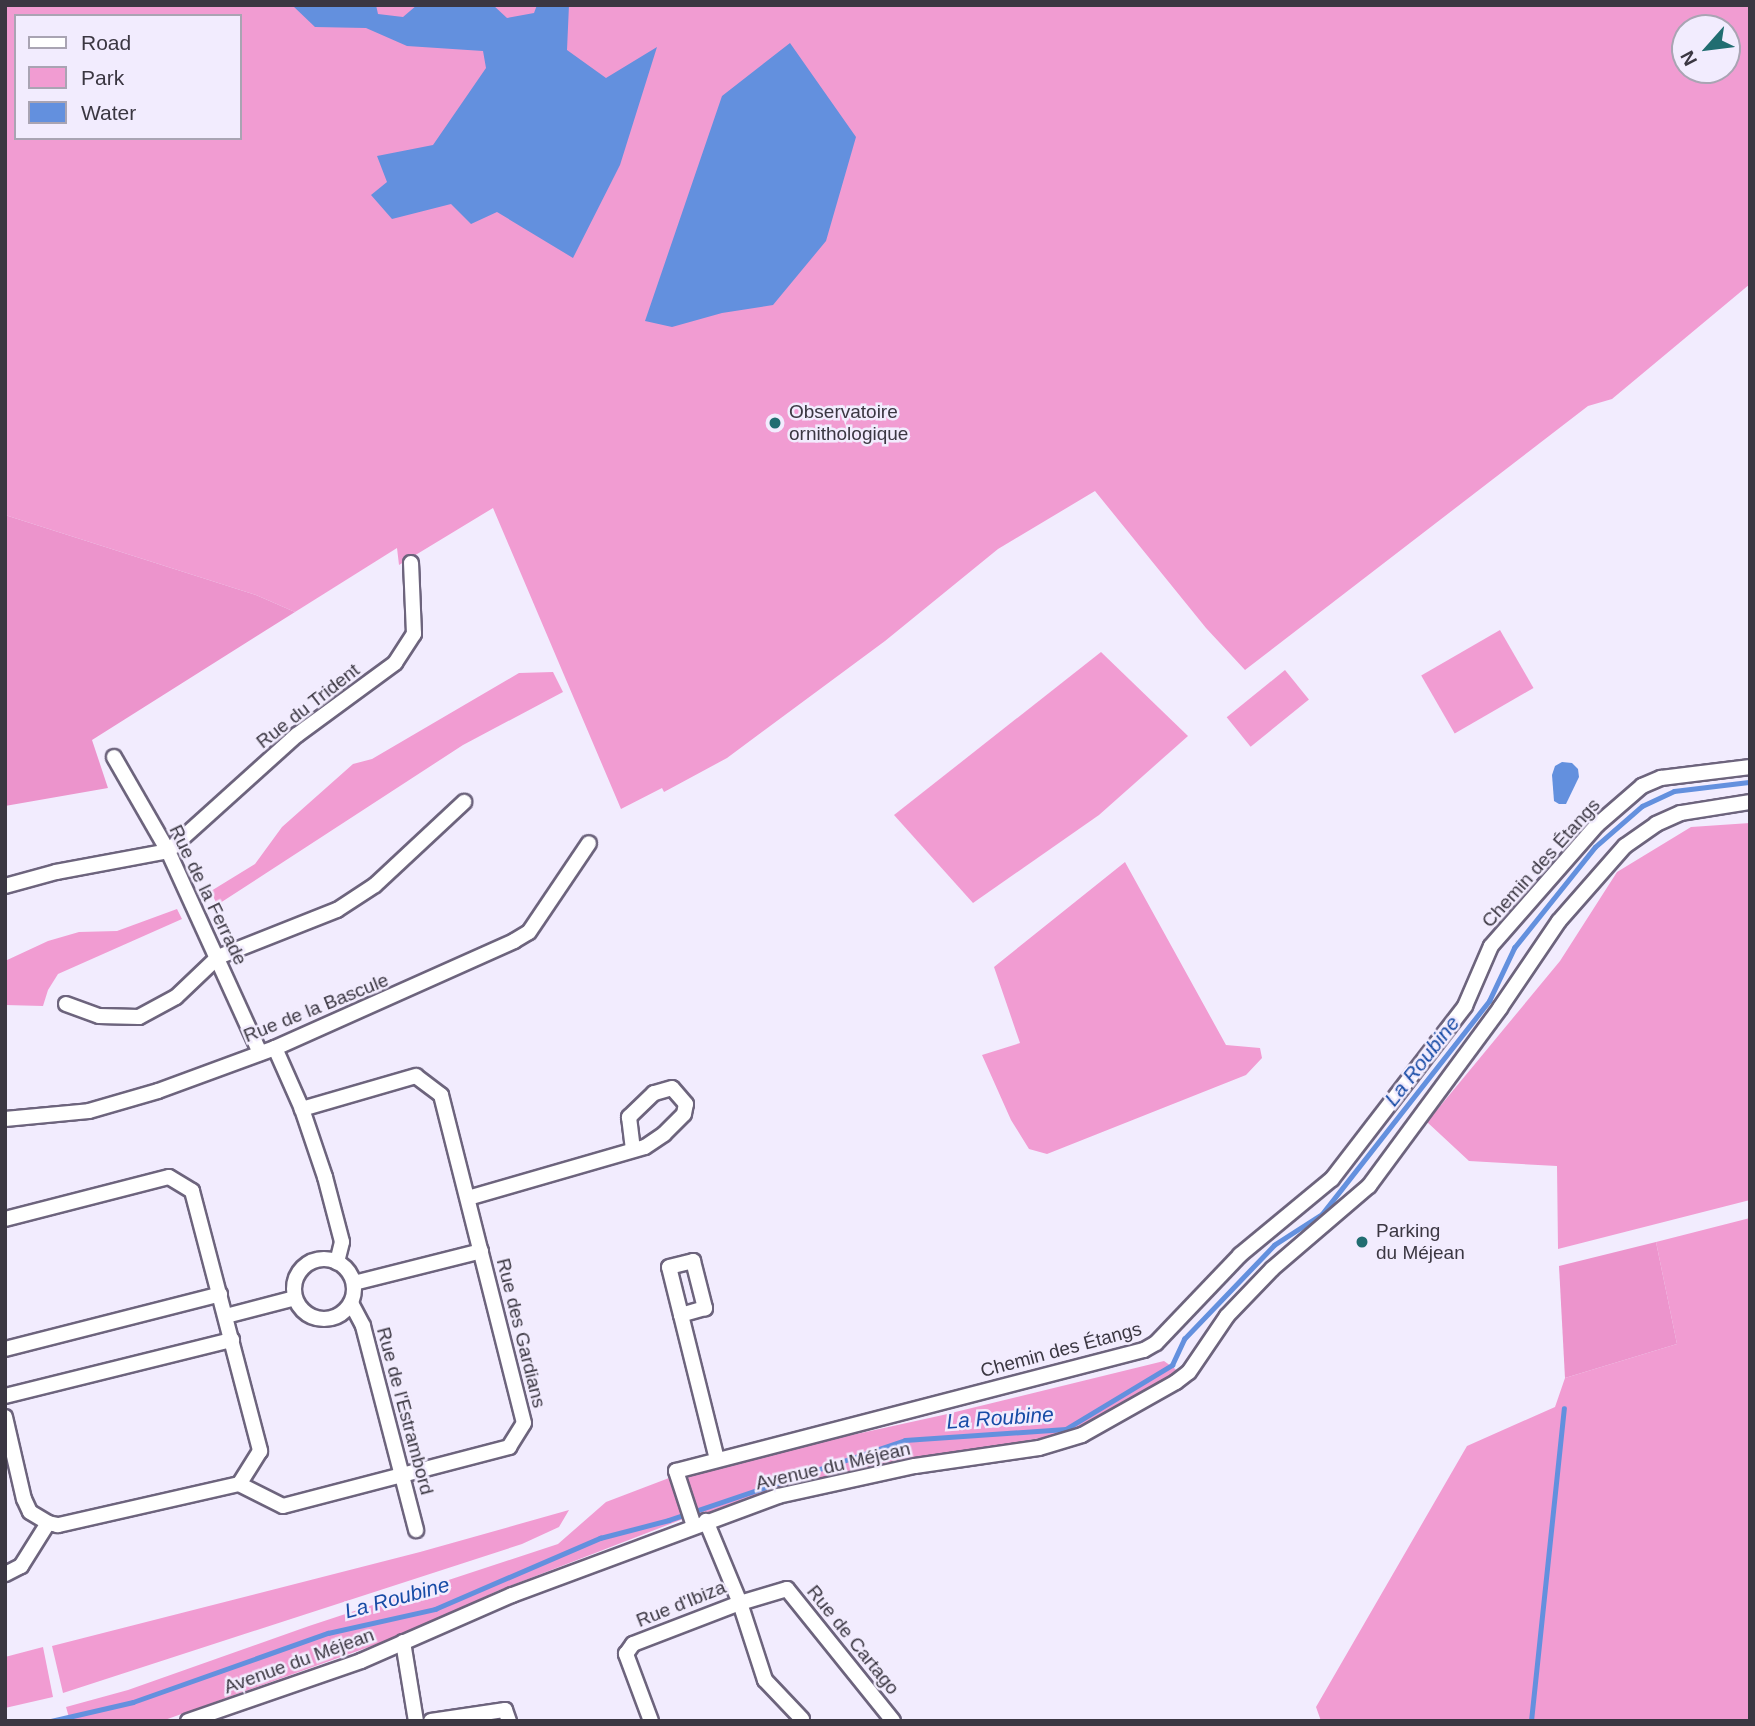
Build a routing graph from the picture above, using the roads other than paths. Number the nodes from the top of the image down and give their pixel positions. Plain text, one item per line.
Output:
1 (411, 563) dead end
2 (114, 757) dead end
3 (1750, 767) edge
4 (464, 802) dead end
5 (1750, 802) edge
6 (589, 844) dead end
7 (168, 851) junction
8 (5, 886) edge
9 (218, 957) junction
10 (66, 1004) dead end
11 (267, 1050) junction
12 (302, 1109) junction
13 (5, 1119) edge
14 (633, 1150) junction
15 (468, 1198) junction
16 (5, 1219) edge
17 (481, 1251) junction
18 (337, 1262) junction
19 (354, 1283) junction
20 (220, 1294) junction
21 (295, 1298) junction
22 (351, 1303) junction
23 (681, 1315) dead end
24 (226, 1316) junction
25 (232, 1340) junction
26 (5, 1349) edge
27 (5, 1396) edge
28 (5, 1417) edge
29 (717, 1459) junction
30 (402, 1475) junction
31 (678, 1475) joint
32 (239, 1484) junction
33 (48, 1523) junction
34 (700, 1523) junction
35 (416, 1530) dead end
36 (5, 1574) edge
37 (740, 1603) junction
38 (403, 1642) junction
39 (802, 1719) edge
40 (188, 1721) edge
41 (416, 1721) edge
42 (431, 1721) edge
43 (509, 1721) edge
44 (651, 1721) edge
45 (893, 1721) edge

1 - 7 street, Rue du Trident
2 - 7 street, Rue de la Ferrade
3 - 29 street, Chemin des Étangs
4 - 9 street
5 - 34 street, Avenue du Méjean
6 - 11 street, Rue de la Bascule
7 - 8 street
7 - 9 street, Rue de la Ferrade
9 - 10 street
9 - 11 street, Rue de la Ferrade
11 - 12 street
11 - 13 street, Rue de la Bascule
12 - 15 street, Rue des Gardians
12 - 18 street
14 - 14 street
14 - 15 street
15 - 17 street, Rue des Gardians
16 - 20 street
17 - 19 street
17 - 30 street, Rue des Gardians
18 - 19 street
18 - 21 street
19 - 22 street
20 - 24 street
20 - 26 street
21 - 22 street
21 - 24 street
22 - 30 street, Rue de l'Estrambord
23 - 29 street
24 - 25 street
25 - 27 street
25 - 32 street
28 - 33 street
29 - 31 street, Chemin des Étangs
30 - 32 street, Rue des Gardians
30 - 35 street, Rue de l'Estrambord
31 - 34 street, Rue d'Ibiza
32 - 33 street
33 - 36 street
34 - 37 street, Rue d'Ibiza
34 - 38 street, Avenue du Méjean
37 - 39 street
37 - 44 street, Rue d'Ibiza
37 - 45 street, Rue de Cartago
38 - 40 street, Avenue du Méjean
38 - 41 street
42 - 43 street

